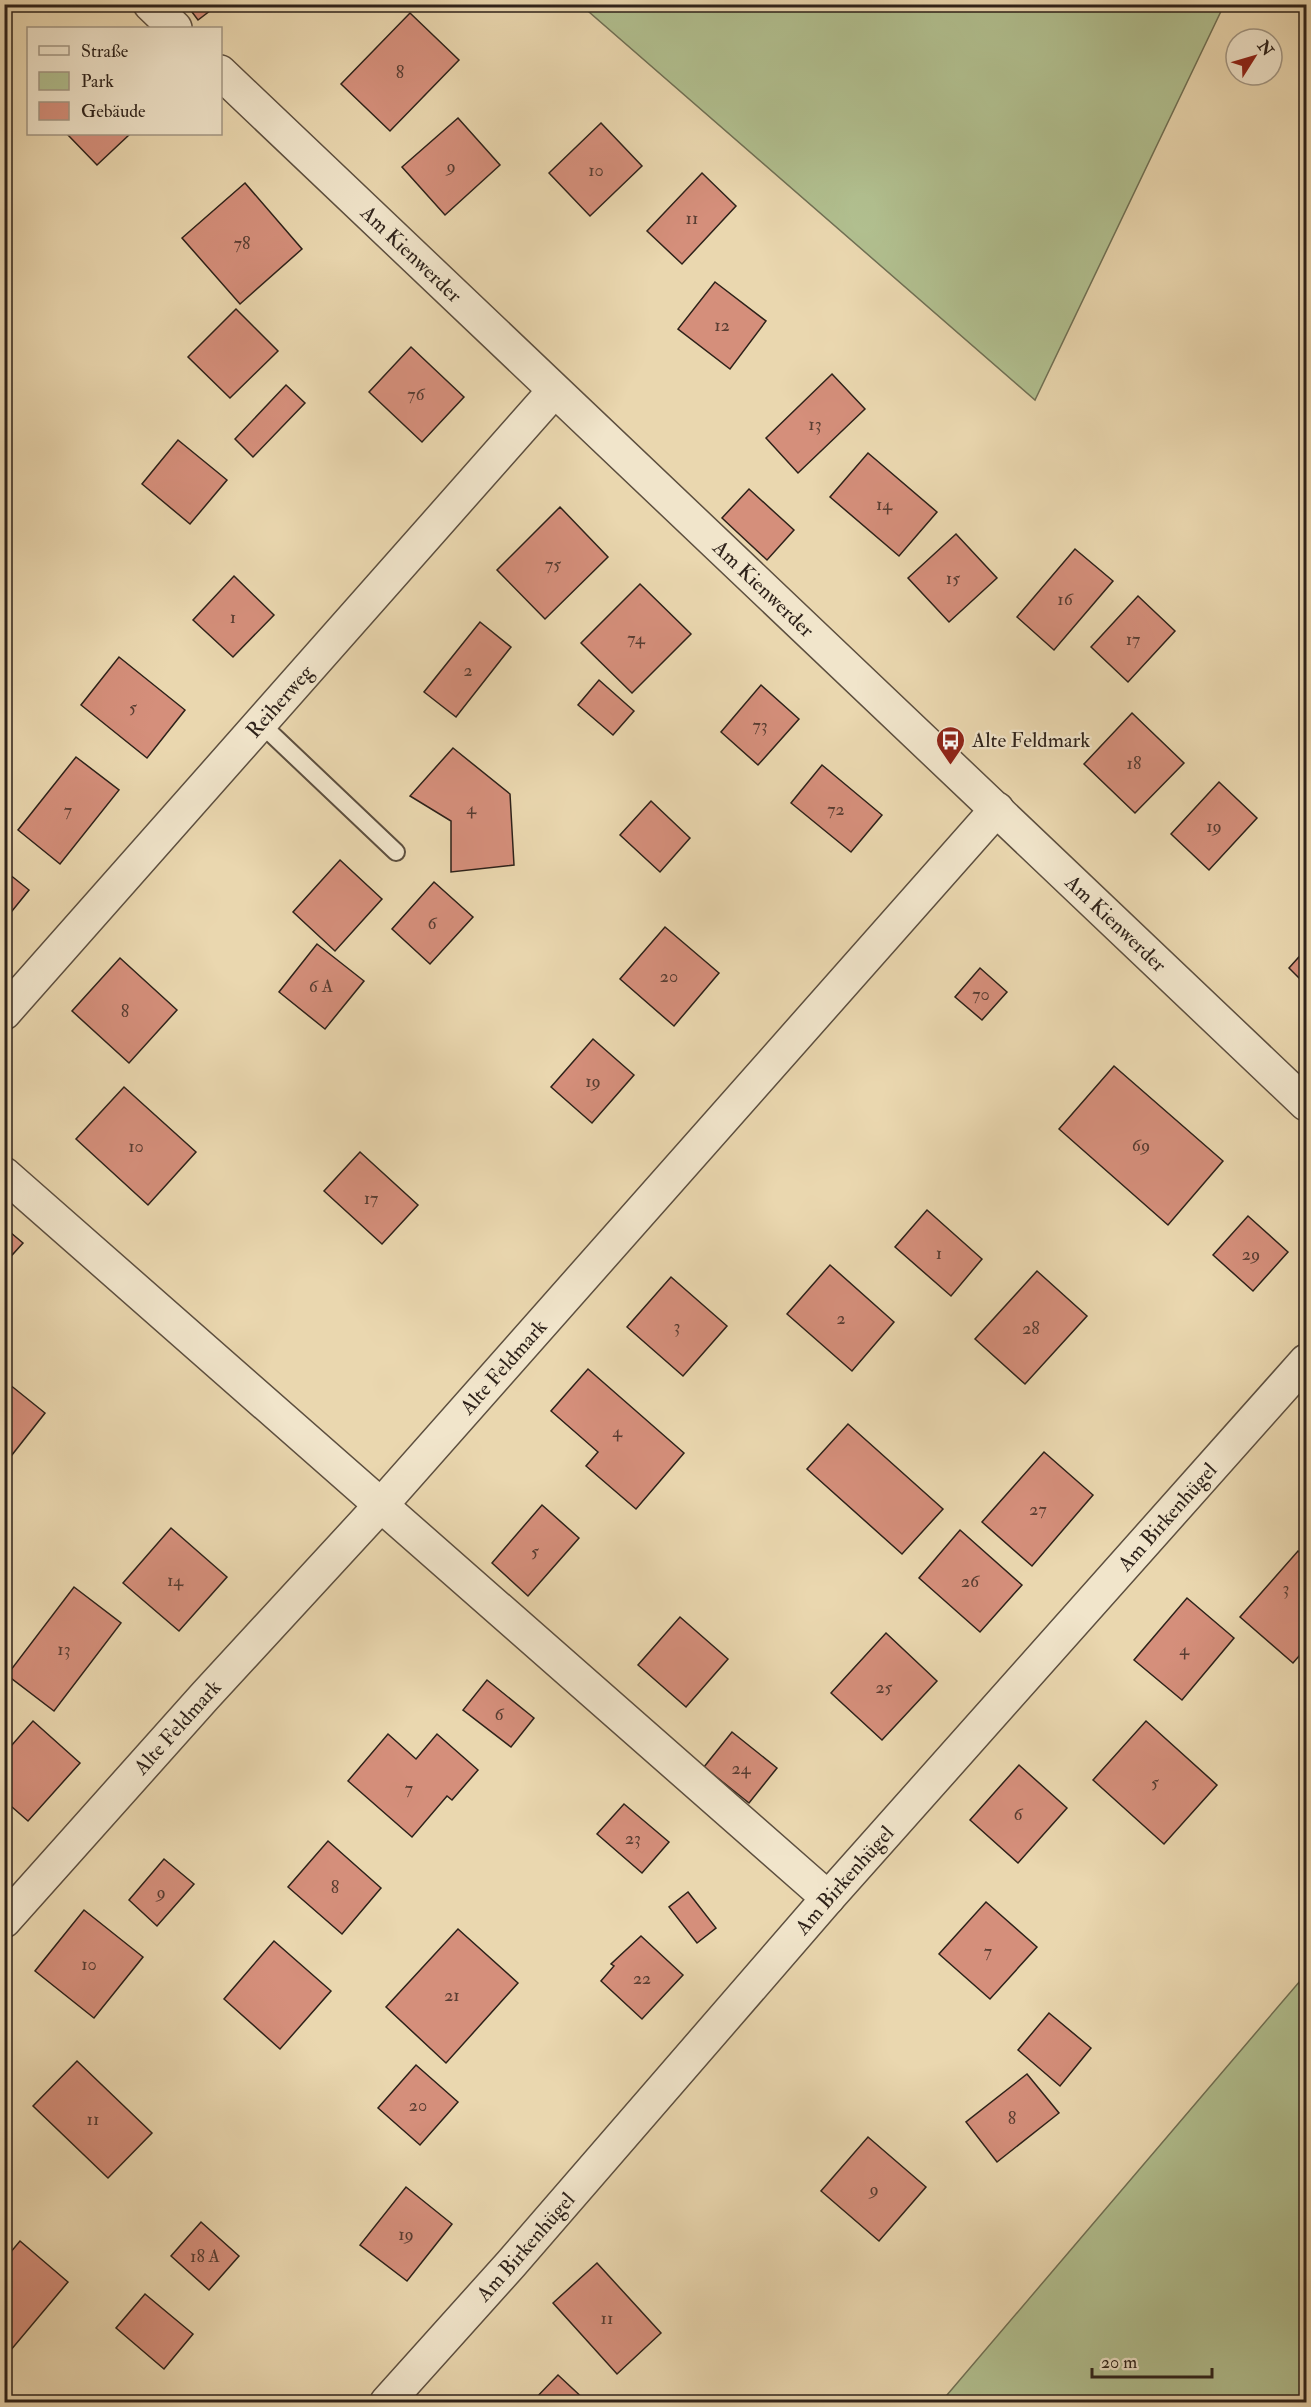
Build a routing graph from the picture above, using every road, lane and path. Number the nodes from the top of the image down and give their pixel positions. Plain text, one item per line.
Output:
1 (150, 4) edge
2 (174, 27) edge
3 (222, 74) edge
4 (554, 391) junction
5 (259, 722) junction
6 (997, 809) junction
7 (396, 852) dead end
8 (4, 1013) edge
9 (1306, 1104) edge
10 (4, 1174) edge
11 (1306, 1361) edge
12 (382, 1504) junction
13 (828, 1898) junction
14 (4, 1921) edge
15 (387, 2403) edge

1 - 2 street
3 - 4 street, Am Kienwerder
4 - 5 street, Reiherweg
4 - 6 street, Am Kienwerder
5 - 7 lane
5 - 8 street, Reiherweg
6 - 9 street, Am Kienwerder
6 - 12 street, Alte Feldmark
10 - 12 street
11 - 13 street, Am Birkenhügel
12 - 13 street
12 - 14 street, Alte Feldmark
13 - 15 street, Am Birkenhügel

